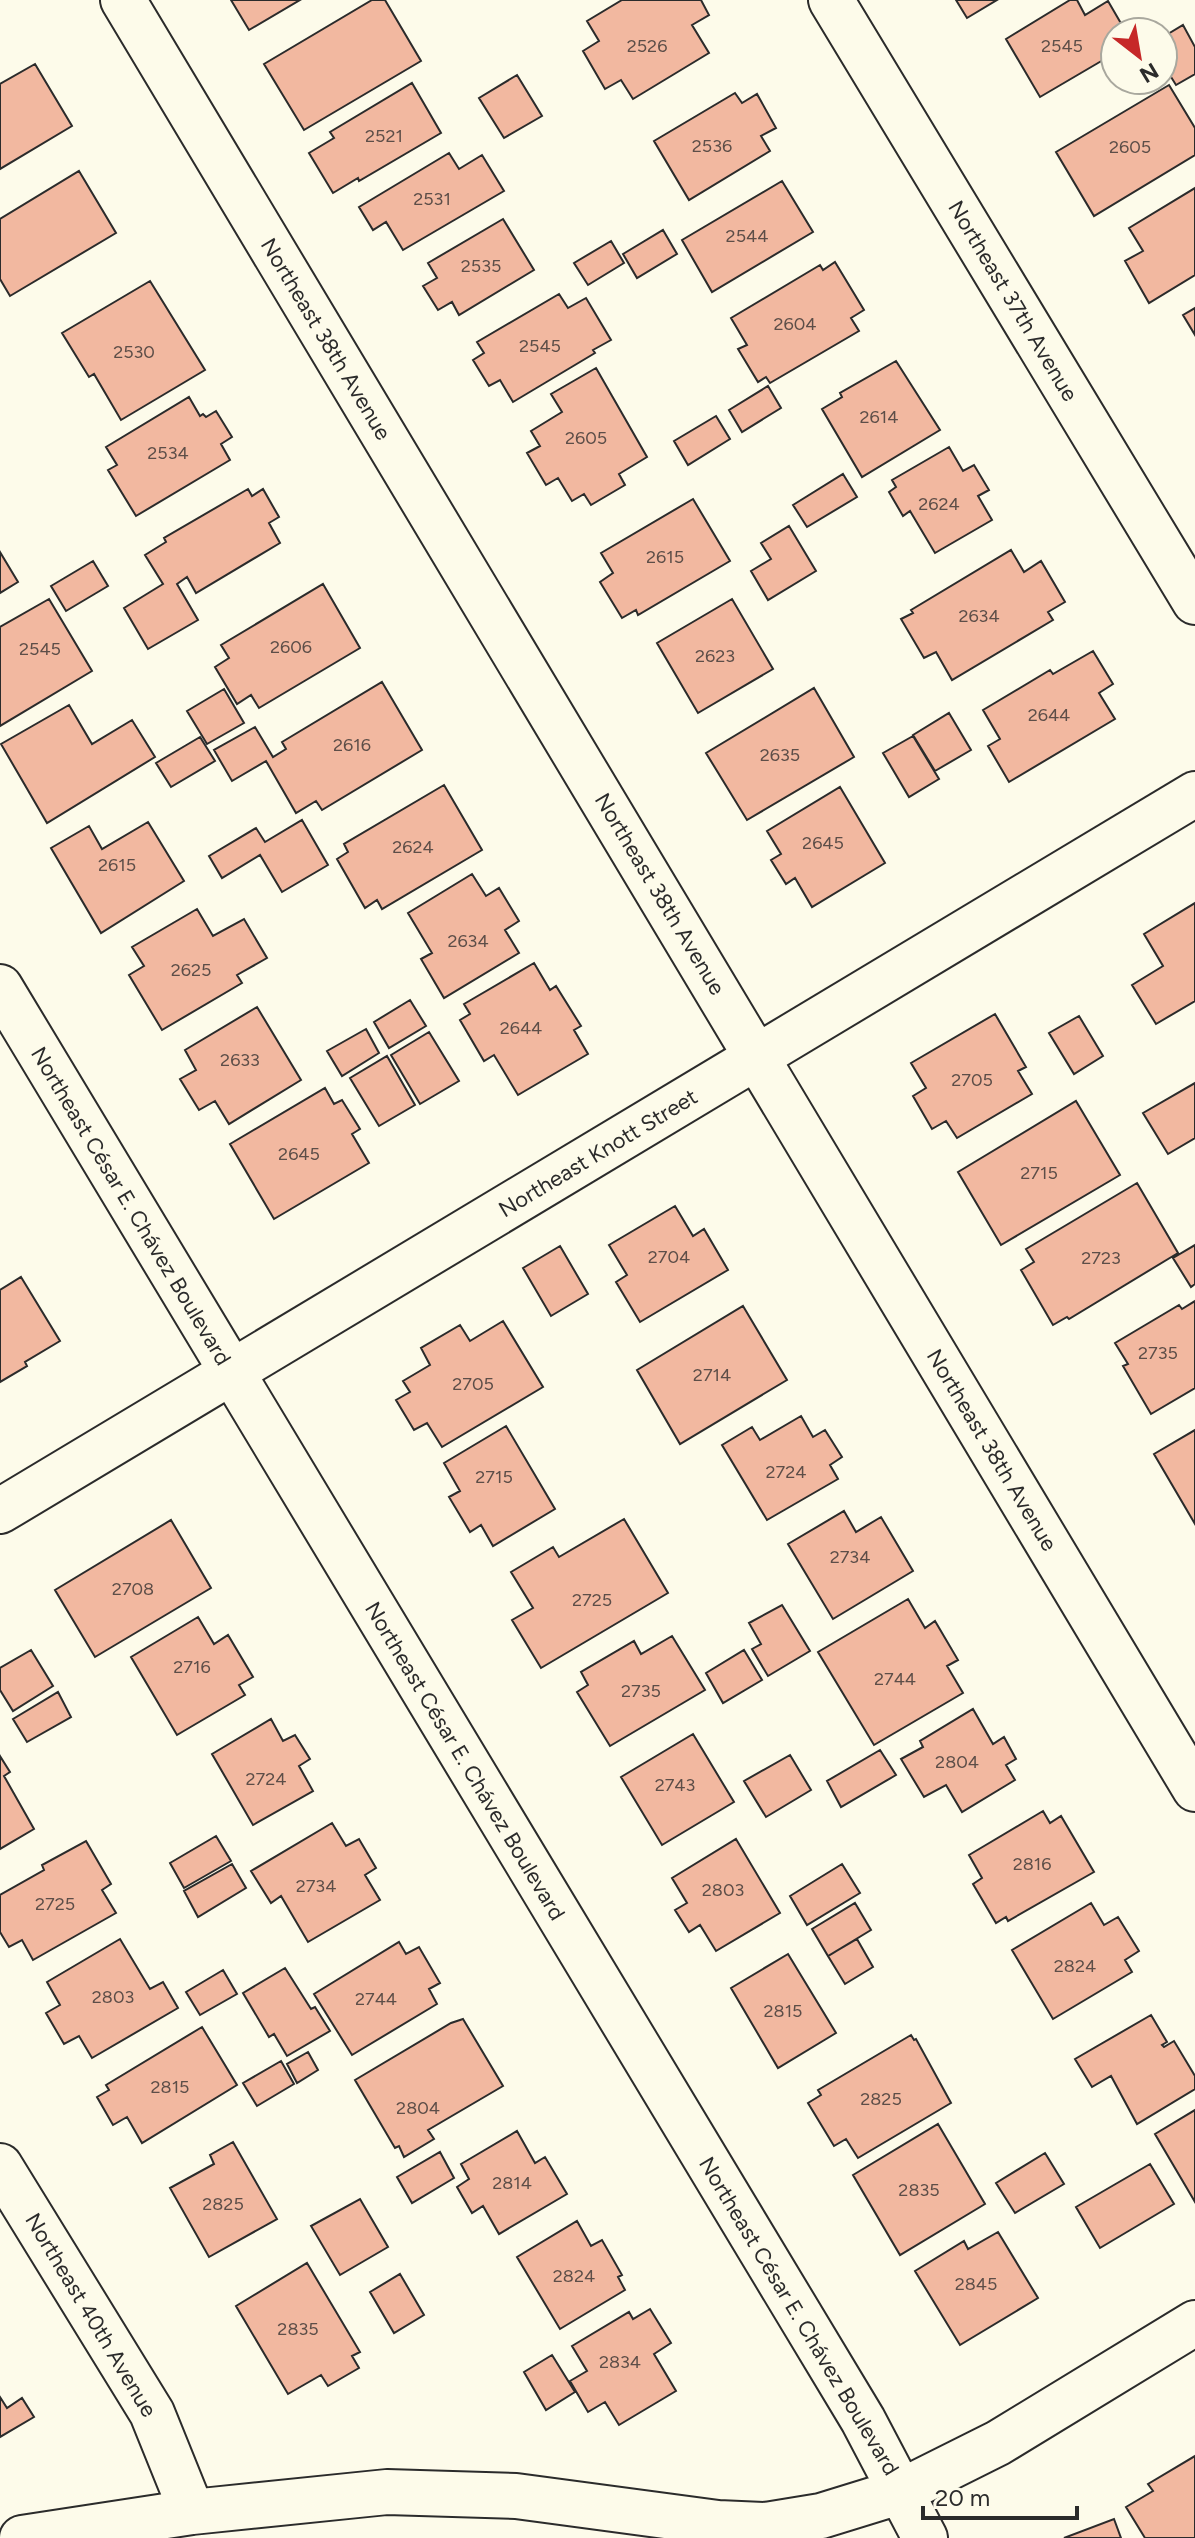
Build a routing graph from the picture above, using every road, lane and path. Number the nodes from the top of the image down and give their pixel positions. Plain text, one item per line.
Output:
1 (123, 0) edge
2 (831, 0) edge
3 (1195, 602) edge
4 (1195, 794) edge
5 (0, 987) edge
6 (757, 1057) junction
7 (231, 1373) junction
8 (0, 1511) edge
9 (1195, 1789) edge
10 (0, 2166) edge
11 (1195, 2323) edge
12 (902, 2491) junction
13 (192, 2512) junction
14 (22, 2538) edge
15 (925, 2538) edge

1 - 6 street, Northeast 38th Avenue
2 - 3 street, Northeast 37th Avenue
4 - 6 street, Northeast Knott Street
5 - 7 street, Northeast César E. Chávez Boulevard
6 - 7 street, Northeast Knott Street
6 - 9 street, Northeast 38th Avenue
7 - 8 street, Northeast Knott Street
7 - 12 street, Northeast César E. Chávez Boulevard
10 - 13 street, Northeast 40th Avenue
11 - 12 street
12 - 13 street
12 - 15 street, Northeast César E. Chávez Boulevard
13 - 14 street

